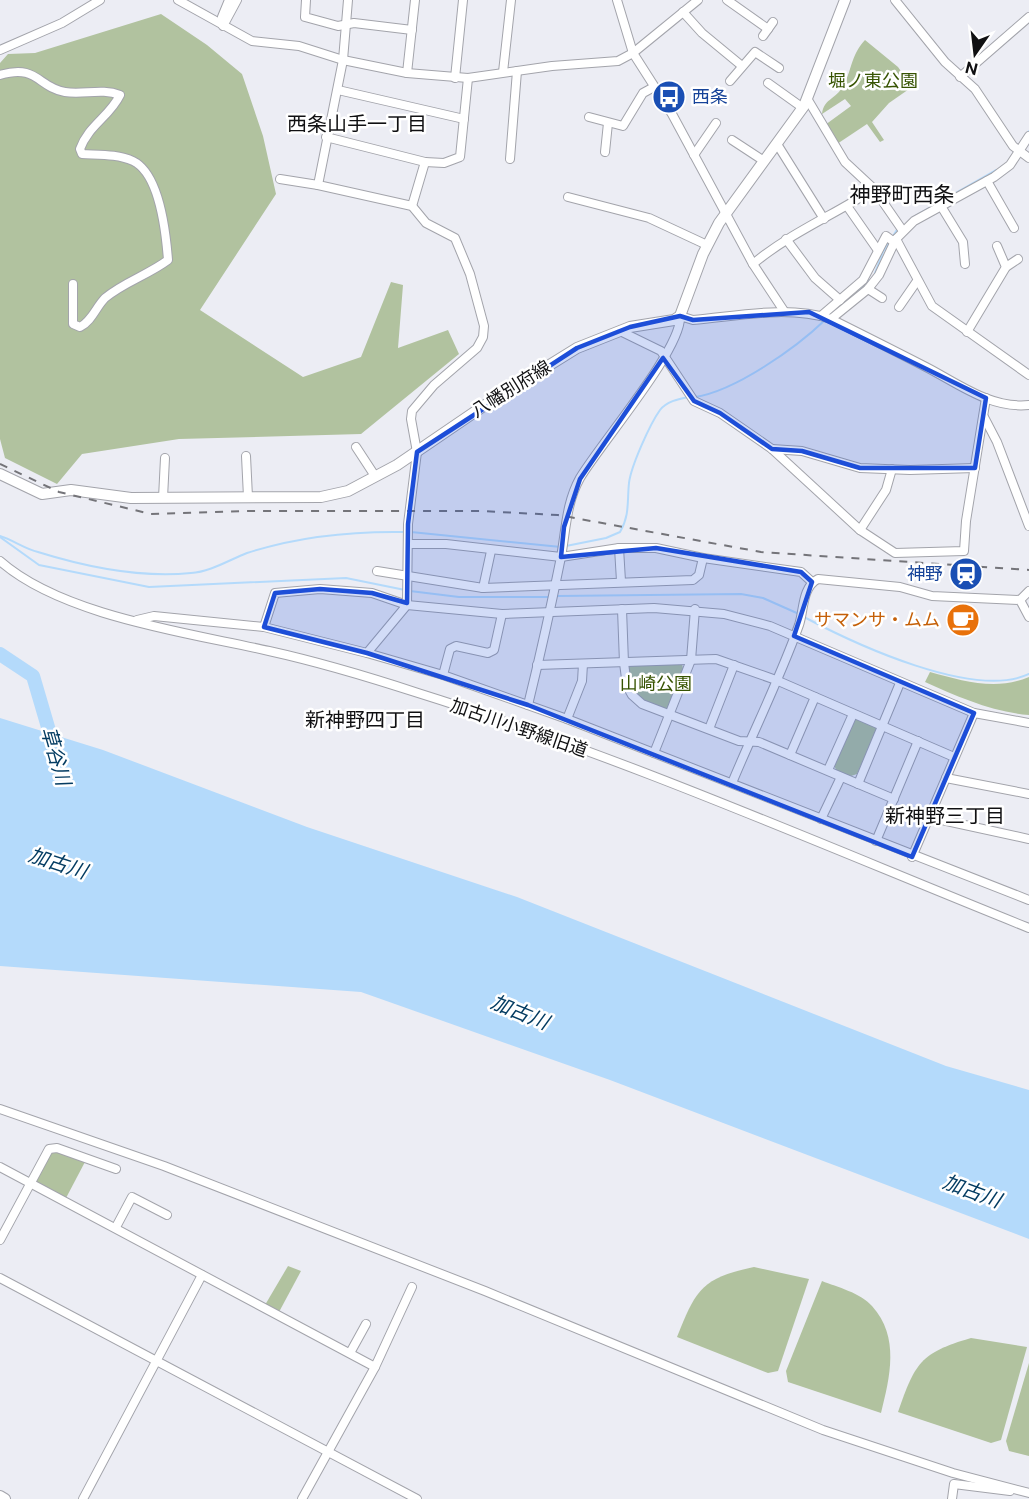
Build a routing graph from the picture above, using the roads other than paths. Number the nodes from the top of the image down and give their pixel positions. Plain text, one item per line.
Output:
1 (100, 0) edge
2 (178, 0) edge
3 (229, 0) edge
4 (237, 0) edge
5 (306, 0) edge
6 (348, 0) edge
7 (415, 0) edge
8 (463, 0) edge
9 (511, 0) edge
10 (616, 0) edge
11 (699, 0) edge
12 (727, 0) edge
13 (845, 0) edge
14 (896, 0) edge
15 (683, 12) junction
16 (1029, 17) edge
17 (224, 24) junction
18 (346, 24) junction
19 (768, 29) dead end
20 (412, 30) junction
21 (0, 50) edge
22 (633, 53) junction
23 (343, 60) junction
24 (742, 66) junction
25 (779, 68) dead end
26 (517, 71) junction
27 (407, 72) junction
28 (503, 72) junction
29 (0, 75) edge
30 (960, 77) junction
31 (455, 78) junction
32 (468, 78) junction
33 (730, 81) dead end
34 (768, 83) dead end
35 (654, 87) junction
36 (338, 90) junction
37 (805, 104) junction
38 (589, 117) dead end
39 (464, 119) junction
40 (608, 123) junction
41 (716, 123) dead end
42 (1029, 136) edge
43 (326, 137) junction
44 (732, 140) dead end
45 (777, 144) junction
46 (1019, 151) junction
47 (605, 152) dead end
48 (694, 155) junction
49 (1029, 158) edge
50 (510, 159) dead end
51 (764, 161) junction
52 (425, 162) junction
53 (280, 179) dead end
54 (987, 181) junction
55 (318, 185) junction
56 (874, 189) junction
57 (568, 197) dead end
58 (412, 206) junction
59 (847, 206) junction
60 (941, 206) junction
61 (726, 216) junction
62 (824, 219) junction
63 (900, 227) junction
64 (1014, 228) dead end
65 (786, 239) junction
66 (895, 241) junction
67 (707, 245) junction
68 (997, 246) dead end
69 (877, 249) junction
70 (1018, 259) dead end
71 (753, 264) junction
72 (965, 264) dead end
73 (1006, 267) junction
74 (917, 281) junction
75 (73, 284) dead end
76 (868, 290) junction
77 (882, 298) dead end
78 (840, 300) junction
79 (899, 307) dead end
80 (784, 311) junction
81 (680, 316) junction
82 (821, 316) junction
83 (831, 319) junction
84 (620, 331) junction
85 (967, 332) junction
86 (663, 358) junction
87 (1029, 375) edge
88 (986, 398) junction
89 (1029, 405) edge
90 (984, 417) junction
91 (356, 447) dead end
92 (772, 449) junction
93 (417, 452) junction
94 (246, 456) dead end
95 (165, 458) dead end
96 (975, 468) junction
97 (892, 469) junction
98 (0, 474) edge
99 (375, 476) junction
100 (248, 497) junction
101 (163, 498) junction
102 (1029, 526) edge
103 (860, 530) junction
104 (409, 544) junction
105 (619, 548) junction
106 (491, 551) junction
107 (561, 556) junction
108 (703, 558) junction
109 (0, 561) edge
110 (377, 571) dead end
111 (408, 577) junction
112 (621, 581) junction
113 (812, 582) junction
114 (555, 585) junction
115 (483, 588) junction
116 (1029, 591) edge
117 (1020, 600) junction
118 (407, 603) junction
119 (622, 609) junction
120 (695, 609) junction
121 (549, 612) junction
122 (502, 614) junction
123 (1029, 618) edge
124 (134, 621) junction
125 (264, 627) junction
126 (794, 636) junction
127 (367, 653) junction
128 (691, 660) junction
129 (624, 663) junction
130 (583, 664) junction
131 (537, 665) junction
132 (734, 665) junction
133 (444, 675) junction
134 (776, 680) junction
135 (900, 683) junction
136 (814, 697) junction
137 (528, 705) junction
138 (974, 713) junction
139 (670, 714) junction
140 (853, 714) junction
141 (567, 719) junction
142 (1029, 723) edge
143 (883, 726) junction
144 (709, 729) junction
145 (750, 739) junction
146 (918, 741) junction
147 (654, 753) junction
148 (790, 755) junction
149 (954, 757) junction
150 (828, 770) junction
151 (841, 777) junction
152 (946, 778) junction
153 (732, 783) junction
154 (858, 784) junction
155 (1029, 794) edge
156 (894, 799) junction
157 (928, 817) junction
158 (821, 819) junction
159 (1029, 839) edge
160 (876, 841) junction
161 (912, 857) junction
162 (1029, 900) edge
163 (1029, 928) edge
164 (0, 1109) edge
165 (0, 1167) edge
166 (116, 1169) dead end
167 (30, 1183) junction
168 (167, 1215) dead end
169 (116, 1227) junction
170 (0, 1240) edge
171 (202, 1275) junction
172 (0, 1278) edge
173 (412, 1287) dead end
174 (366, 1324) dead end
175 (350, 1353) junction
176 (156, 1362) junction
177 (375, 1367) junction
178 (328, 1450) junction
179 (1027, 1492) edge
180 (0, 1497) edge
181 (5, 1499) edge
182 (83, 1499) edge
183 (303, 1499) edge
184 (417, 1499) edge
185 (952, 1499) edge

1 - 21 street
2 - 17 street
3 - 17 street
4 - 17 street
5 - 18 street
6 - 18 street
7 - 20 street
8 - 31 street
9 - 28 street
10 - 22 street
11 - 15 street
12 - 19 street
13 - 37 main road
14 - 30 street
15 - 22 street
15 - 24 street
16 - 30 street
17 - 23 street
18 - 20 street
18 - 23 street
20 - 27 street
22 - 26 street
22 - 35 street
23 - 27 street
23 - 36 street
24 - 25 street
24 - 33 street
26 - 28 street
26 - 50 street
27 - 31 street
28 - 32 street
29 - 75 street
30 - 46 street
31 - 32 street
32 - 39 street
34 - 37 street
35 - 40 street
35 - 48 street
36 - 39 street
36 - 43 street
37 - 45 main road
37 - 56 street
38 - 40 street
39 - 52 street
40 - 47 street
41 - 48 street
42 - 46 street
43 - 52 street
43 - 55 street
44 - 51 street
45 - 51 main road
45 - 62 street
46 - 49 street
46 - 54 street
48 - 61 street
51 - 61 main road
52 - 58 street
53 - 55 street
54 - 60 street
54 - 64 street
55 - 58 street
56 - 59 street
56 - 63 street
57 - 67 street
58 - 93 street
59 - 62 street
59 - 69 street
60 - 63 street
60 - 72 street
61 - 67 main road
61 - 71 street
62 - 65 street
63 - 66 street
65 - 71 street
65 - 78 street
66 - 69 street
66 - 74 street
66 - 76 street
67 - 81 main road
68 - 73 street
69 - 78 street
70 - 73 street
71 - 80 street
73 - 85 street
74 - 79 street
74 - 85 street
76 - 77 street
76 - 83 street
78 - 82 street
80 - 81 street
80 - 82 street
81 - 84 main road, 八幡別府線
81 - 86 street
82 - 83 street
83 - 88 street
84 - 86 street
84 - 93 main road, 八幡別府線
85 - 87 street
86 - 92 street
86 - 107 street
88 - 89 street
88 - 90 street
90 - 96 street
90 - 102 street
91 - 99 street
92 - 97 street
92 - 103 street
93 - 99 main road, 八幡別府線
93 - 104 street
94 - 100 street
95 - 101 street
96 - 97 street
96 - 103 street
97 - 103 street
98 - 101 main road, 八幡別府線
99 - 100 main road, 八幡別府線
100 - 101 main road, 八幡別府線
104 - 106 street
104 - 111 street
105 - 107 street
105 - 108 street
105 - 112 street
106 - 107 street
106 - 115 street
107 - 114 street
108 - 112 street
108 - 113 street
109 - 124 street, 加古川小野線旧道
110 - 111 street
111 - 115 street
111 - 118 street
112 - 114 street
113 - 117 street
113 - 126 street
114 - 115 street
114 - 121 street
116 - 117 street
117 - 123 street
118 - 122 street
118 - 125 street
118 - 127 street
119 - 120 street
119 - 121 street
119 - 129 street
120 - 126 street
120 - 128 street
121 - 122 street
121 - 131 street
122 - 133 street
124 - 125 street
124 - 163 street, 加古川小野線旧道
125 - 127 street
126 - 134 street
126 - 135 street
127 - 133 street
128 - 129 street
128 - 132 street
128 - 139 street
129 - 130 street
129 - 139 street
130 - 131 street
130 - 141 street
131 - 137 street
132 - 134 street
132 - 144 street
133 - 137 street
134 - 136 street
134 - 145 street
135 - 138 street
135 - 143 street
136 - 140 street
136 - 148 street
137 - 141 street
138 - 142 street
138 - 149 street
139 - 144 street
139 - 147 street
140 - 143 street
140 - 150 street
141 - 147 street
143 - 146 street
143 - 154 street
144 - 145 street
145 - 148 street
145 - 153 street
146 - 149 street
146 - 156 street
147 - 153 street
148 - 150 street
149 - 152 street
150 - 151 street
151 - 154 street
151 - 158 street
152 - 155 street
152 - 157 street
153 - 158 street
154 - 156 street
156 - 160 street
157 - 159 street
157 - 161 street
158 - 160 street
160 - 161 street
161 - 162 street
164 - 179 street
165 - 167 street
166 - 167 street
167 - 169 street
167 - 170 street
168 - 169 street
169 - 171 street
171 - 175 street
171 - 176 street
172 - 176 street
173 - 177 street
174 - 175 street
175 - 177 street
176 - 178 street
176 - 182 street
177 - 178 street
178 - 183 street
178 - 184 street
179 - 185 street
180 - 181 main road

